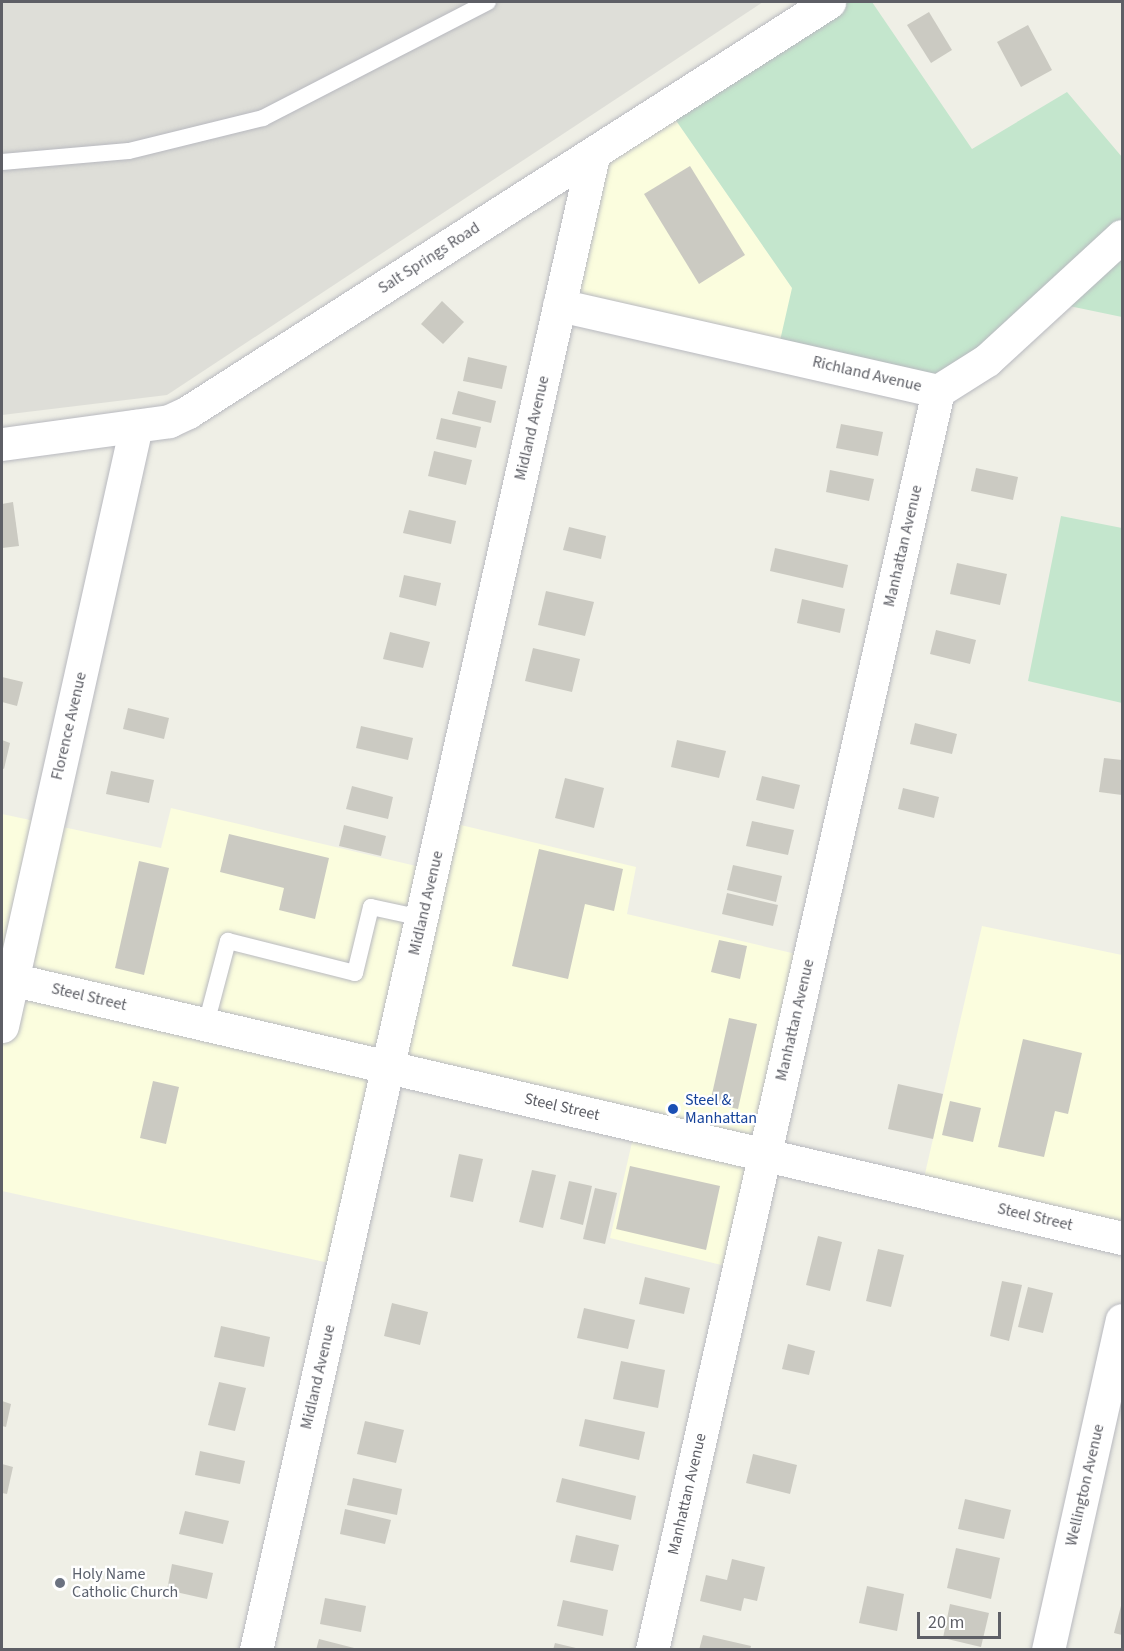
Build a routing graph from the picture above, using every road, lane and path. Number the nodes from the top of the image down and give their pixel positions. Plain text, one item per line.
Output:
1 (488, 2) edge
2 (829, 2) edge
3 (593, 156) junction
4 (2, 162) edge
5 (1122, 236) edge
6 (560, 304) junction
7 (938, 391) junction
8 (136, 426) junction
9 (2, 444) edge
10 (422, 918) junction
11 (7, 978) edge
12 (206, 1024) junction
13 (2, 1026) edge
14 (388, 1066) junction
15 (764, 1154) junction
16 (1122, 1238) edge
17 (1122, 1320) edge
18 (256, 1650) edge
19 (652, 1650) edge
20 (1048, 1650) edge

1 - 4 lane
2 - 3 street, Salt Springs Road
3 - 6 street, Midland Avenue
3 - 8 street, Salt Springs Road
5 - 7 street, Richland Avenue
6 - 7 street, Richland Avenue
6 - 10 street, Midland Avenue
7 - 15 street, Manhattan Avenue
8 - 9 street, Salt Springs Road
8 - 11 street, Florence Avenue
10 - 12 lane
10 - 14 street, Midland Avenue
11 - 12 street, Steel Street
11 - 13 street, Florence Avenue
12 - 14 street, Steel Street
14 - 15 street, Steel Street
14 - 18 street, Midland Avenue
15 - 16 street, Steel Street
15 - 19 street, Manhattan Avenue
17 - 20 street, Wellington Avenue

